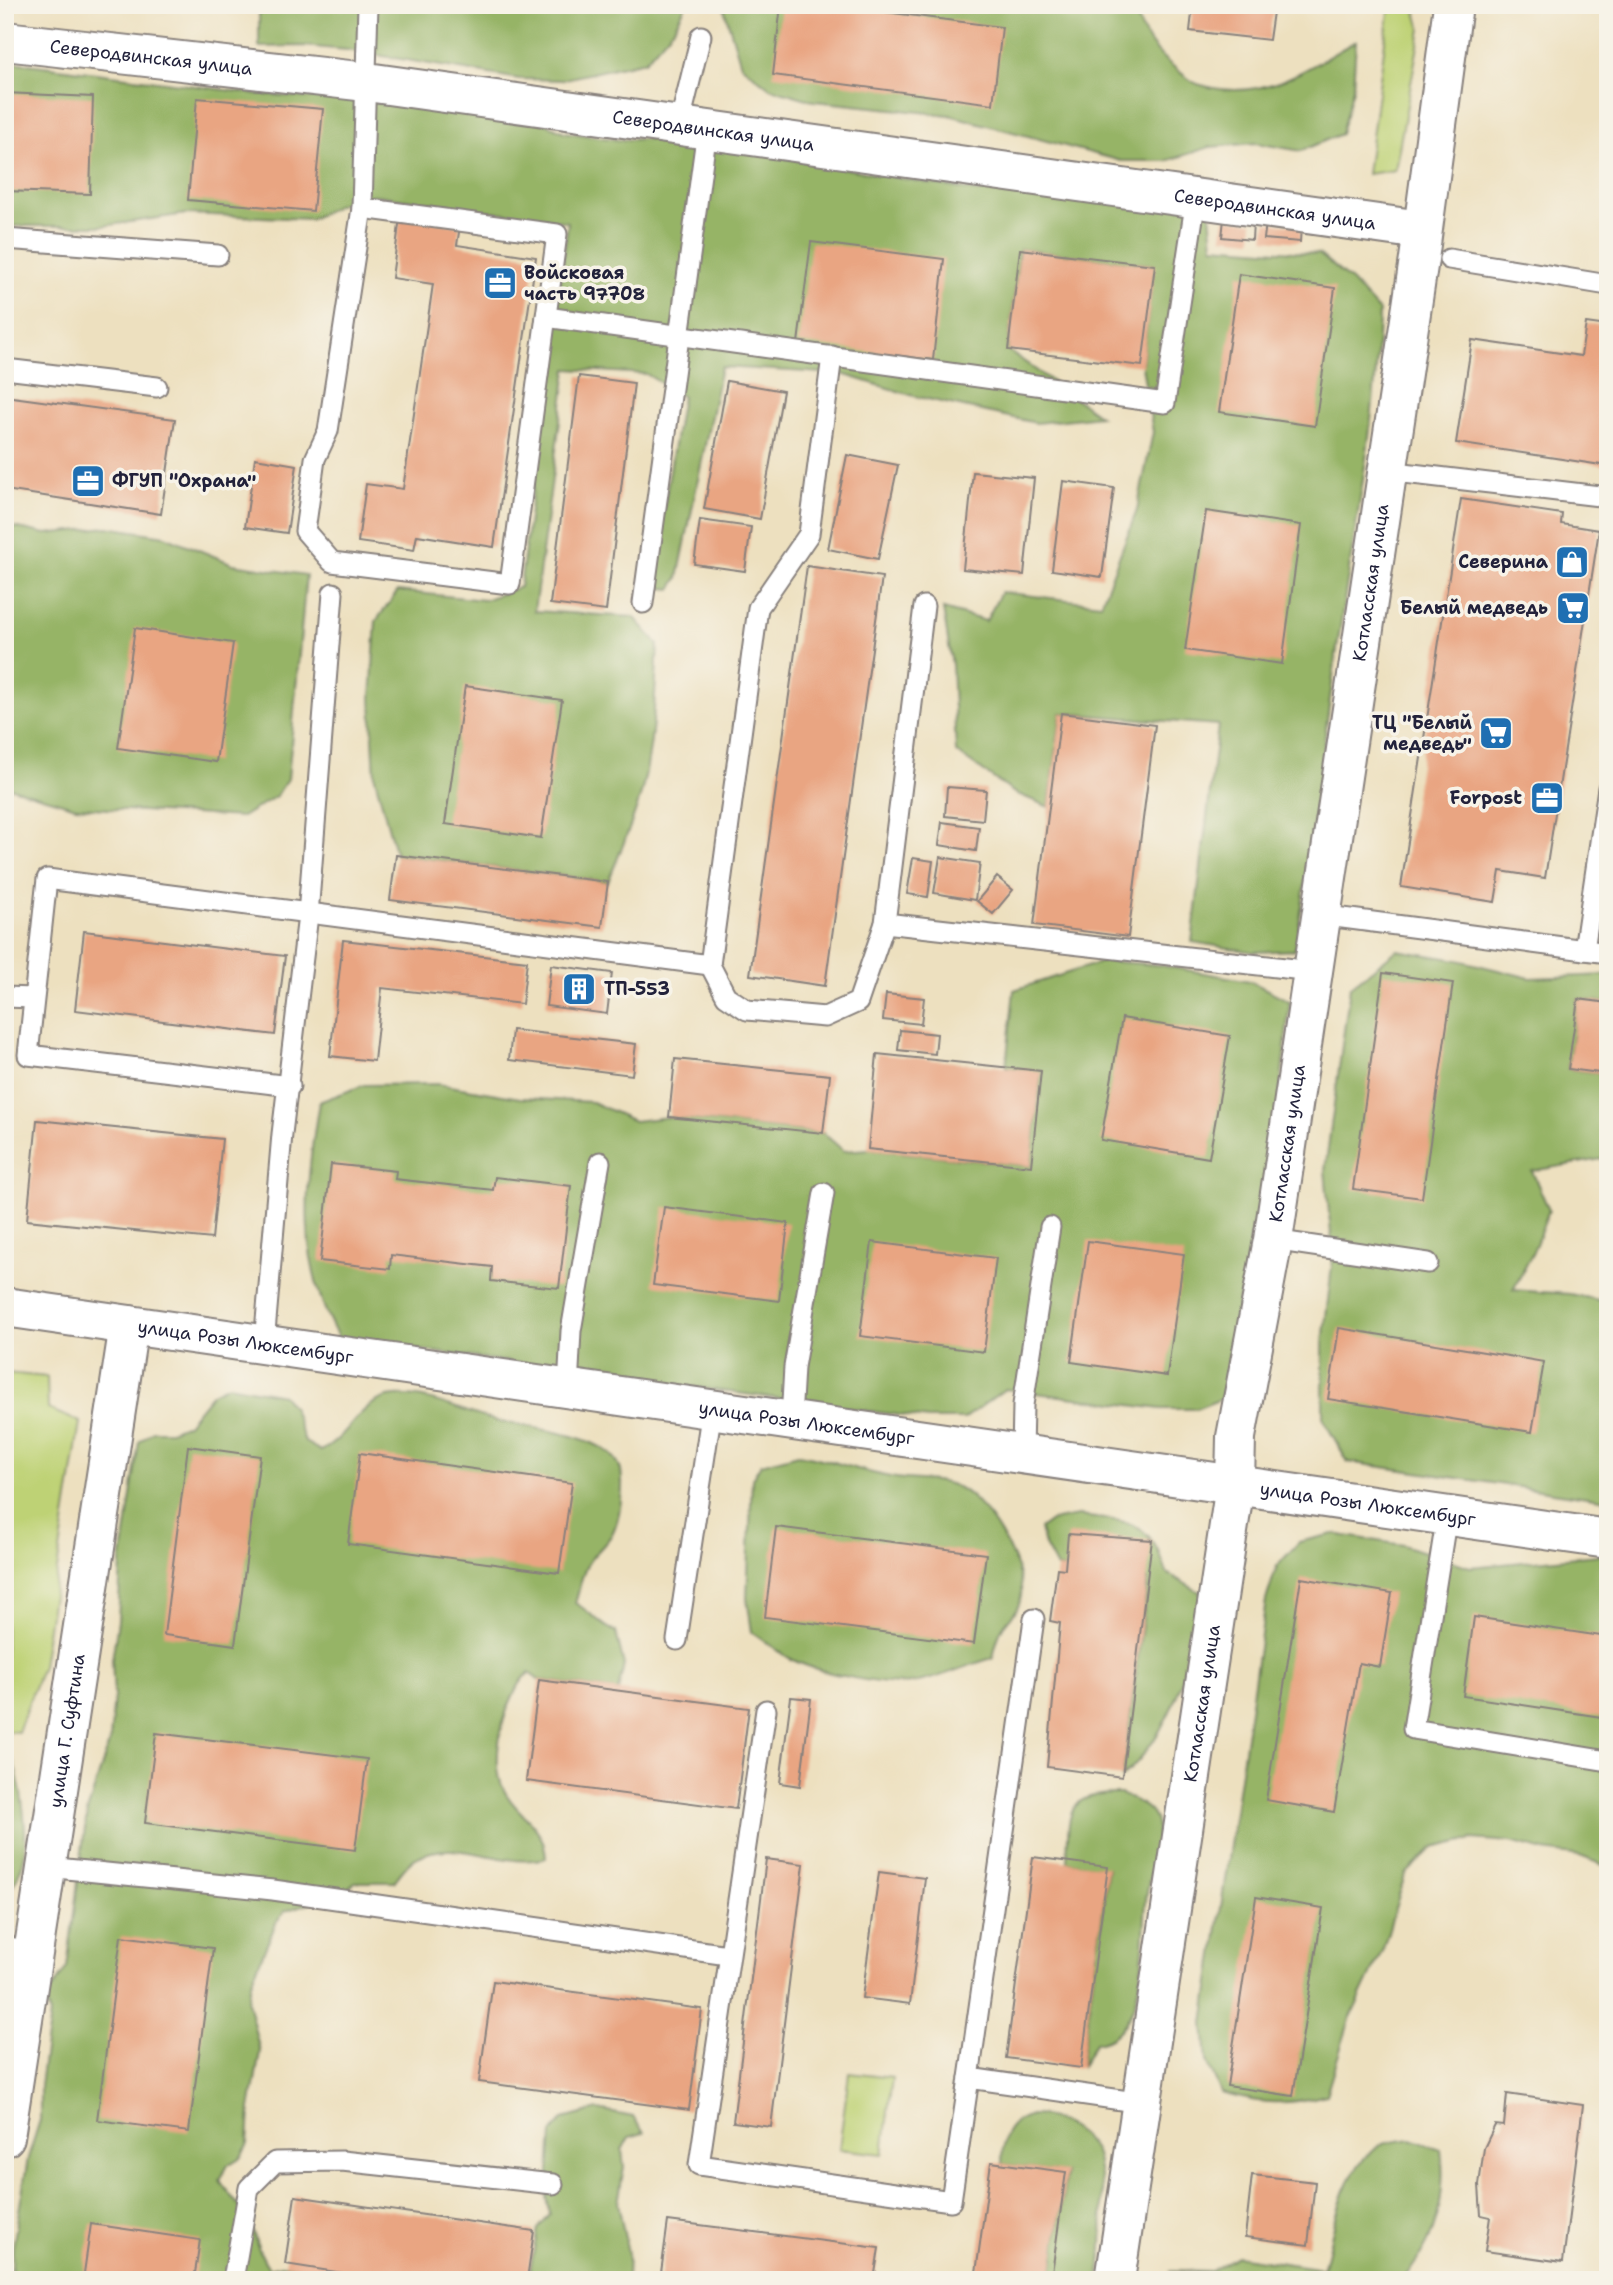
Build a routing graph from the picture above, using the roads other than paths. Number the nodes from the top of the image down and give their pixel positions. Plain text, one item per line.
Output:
1 (368, 5) edge
2 (1453, 5) edge
3 (701, 36) dead end
4 (5, 41) edge
5 (367, 82) junction
6 (693, 128) junction
7 (1196, 198) junction
8 (362, 208) junction
9 (1421, 230) junction
10 (5, 239) edge
11 (218, 255) dead end
12 (1448, 259) dead end
13 (1608, 285) edge
14 (546, 317) junction
15 (678, 335) junction
16 (831, 356) junction
17 (5, 369) edge
18 (157, 387) dead end
19 (1387, 471) junction
20 (1608, 497) edge
21 (333, 593) dead end
22 (643, 603) dead end
23 (925, 606) dead end
24 (1608, 788) edge
25 (308, 915) junction
26 (1320, 915) junction
27 (885, 923) junction
28 (1584, 950) junction
29 (1608, 953) edge
30 (710, 965) junction
31 (1312, 971) junction
32 (5, 998) edge
33 (33, 998) junction
34 (290, 1086) junction
35 (600, 1163) dead end
36 (824, 1193) dead end
37 (1050, 1227) dead end
38 (1273, 1240) junction
39 (1428, 1263) dead end
40 (5, 1307) edge
41 (129, 1325) junction
42 (264, 1344) junction
43 (568, 1388) junction
44 (712, 1409) junction
45 (791, 1420) junction
46 (1022, 1454) junction
47 (1235, 1485) junction
48 (1447, 1516) junction
49 (1608, 1539) edge
50 (1034, 1619) dead end
51 (677, 1640) dead end
52 (766, 1710) dead end
53 (1608, 1761) edge
54 (47, 1867) junction
55 (20, 1949) edge
56 (728, 1955) junction
57 (969, 2078) junction
58 (1142, 2103) junction
59 (5, 2137) edge
60 (553, 2185) dead end
61 (233, 2280) edge
62 (1115, 2280) edge

1 - 5 lane
2 - 9 street, Котласская улица
3 - 6 lane
4 - 5 street, Северодвинская улица
5 - 6 street, Северодвинская улица
5 - 8 lane
6 - 7 street, Северодвинская улица
6 - 15 lane
7 - 9 street, Северодвинская улица
7 - 16 lane
8 - 14 lane
8 - 14 lane
9 - 19 street, Котласская улица
10 - 11 lane
12 - 13 lane
14 - 15 lane
15 - 16 lane
15 - 22 lane
16 - 30 lane
17 - 18 lane
19 - 20 lane
19 - 26 street, Котласская улица
21 - 25 lane
23 - 27 lane
24 - 28 lane
25 - 30 lane
25 - 33 lane
25 - 34 lane
26 - 28 lane
26 - 31 street, Котласская улица
27 - 30 lane
27 - 31 lane
28 - 29 lane
31 - 38 street, Котласская улица
32 - 33 lane
33 - 34 lane
34 - 42 lane
35 - 43 lane
36 - 45 lane
37 - 46 lane
38 - 39 lane
38 - 47 street, Котласская улица
40 - 41 street, улица Розы Люксембург
41 - 42 street, улица Розы Люксембург
41 - 54 street, улица Г. Суфтина
42 - 43 street, улица Розы Люксембург
43 - 44 street, улица Розы Люксембург
44 - 45 street, улица Розы Люксембург
44 - 51 lane
45 - 46 street, улица Розы Люксембург
46 - 47 street, улица Розы Люксембург
47 - 48 street, улица Розы Люксембург
47 - 58 street, Котласская улица
48 - 49 street, улица Розы Люксембург
48 - 53 lane
50 - 57 lane
52 - 56 lane
54 - 55 street, улица Г. Суфтина
54 - 56 lane
55 - 59 street, улица Г. Суфтина
56 - 57 lane
57 - 58 lane
58 - 62 street, Котласская улица
60 - 61 lane

